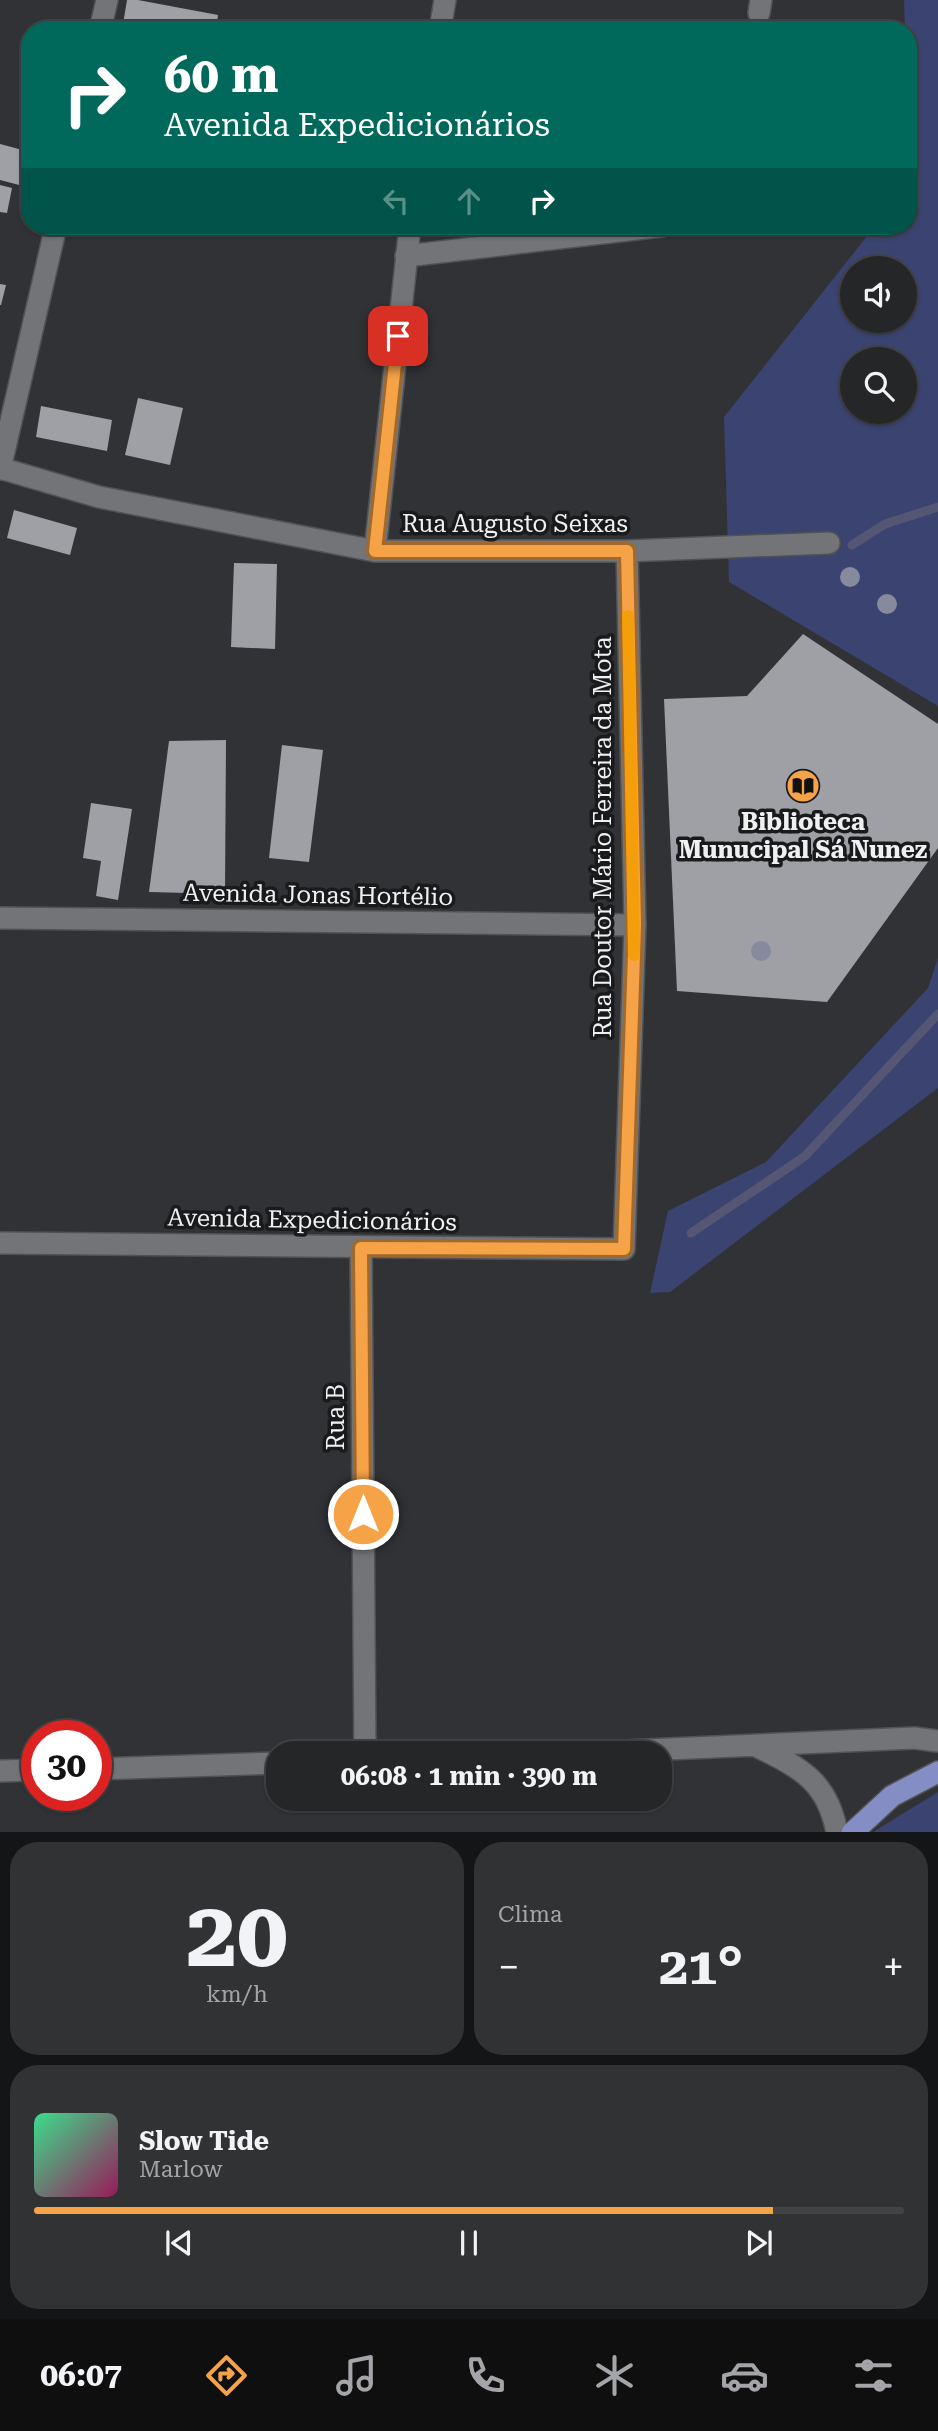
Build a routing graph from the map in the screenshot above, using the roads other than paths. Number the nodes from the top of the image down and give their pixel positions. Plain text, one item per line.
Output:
1 (107, 0) edge
2 (445, 0) edge
3 (102, 21) edge
4 (442, 21) edge
5 (54, 235) edge
6 (409, 235) edge
7 (585, 235) edge
8 (406, 256) junction
9 (0, 468) edge
10 (830, 543) dead end
11 (375, 551) junction
12 (627, 551) junction
13 (0, 918) edge
14 (635, 925) junction
15 (0, 1243) edge
16 (361, 1248) junction
17 (624, 1249) joint
18 (365, 1741) edge
19 (938, 1741) edge
20 (756, 1746) junction
21 (672, 1749) edge
22 (266, 1763) edge
23 (112, 1768) edge
24 (21, 1770) edge
25 (0, 1771) edge
26 (938, 1772) edge
27 (837, 1832) edge
28 (852, 1832) edge

1 - 3 street
2 - 4 street
5 - 9 street
6 - 8 street
7 - 8 street
8 - 11 street
9 - 11 street, Rua Augusto Seixas
10 - 12 street, Rua Augusto Seixas
11 - 12 street, Rua Augusto Seixas
12 - 14 street, Rua Doutor Mário Ferreira da Mota
13 - 14 street, Avenida Jonas Hortélio
14 - 17 street, Rua Doutor Mário Ferreira da Mota
15 - 16 street, Avenida Expedicionários
16 - 17 street, Avenida Expedicionários
16 - 18 street, Rua B
19 - 20 street
20 - 21 street
20 - 27 street
22 - 23 street
24 - 25 street
26 - 28 main road

